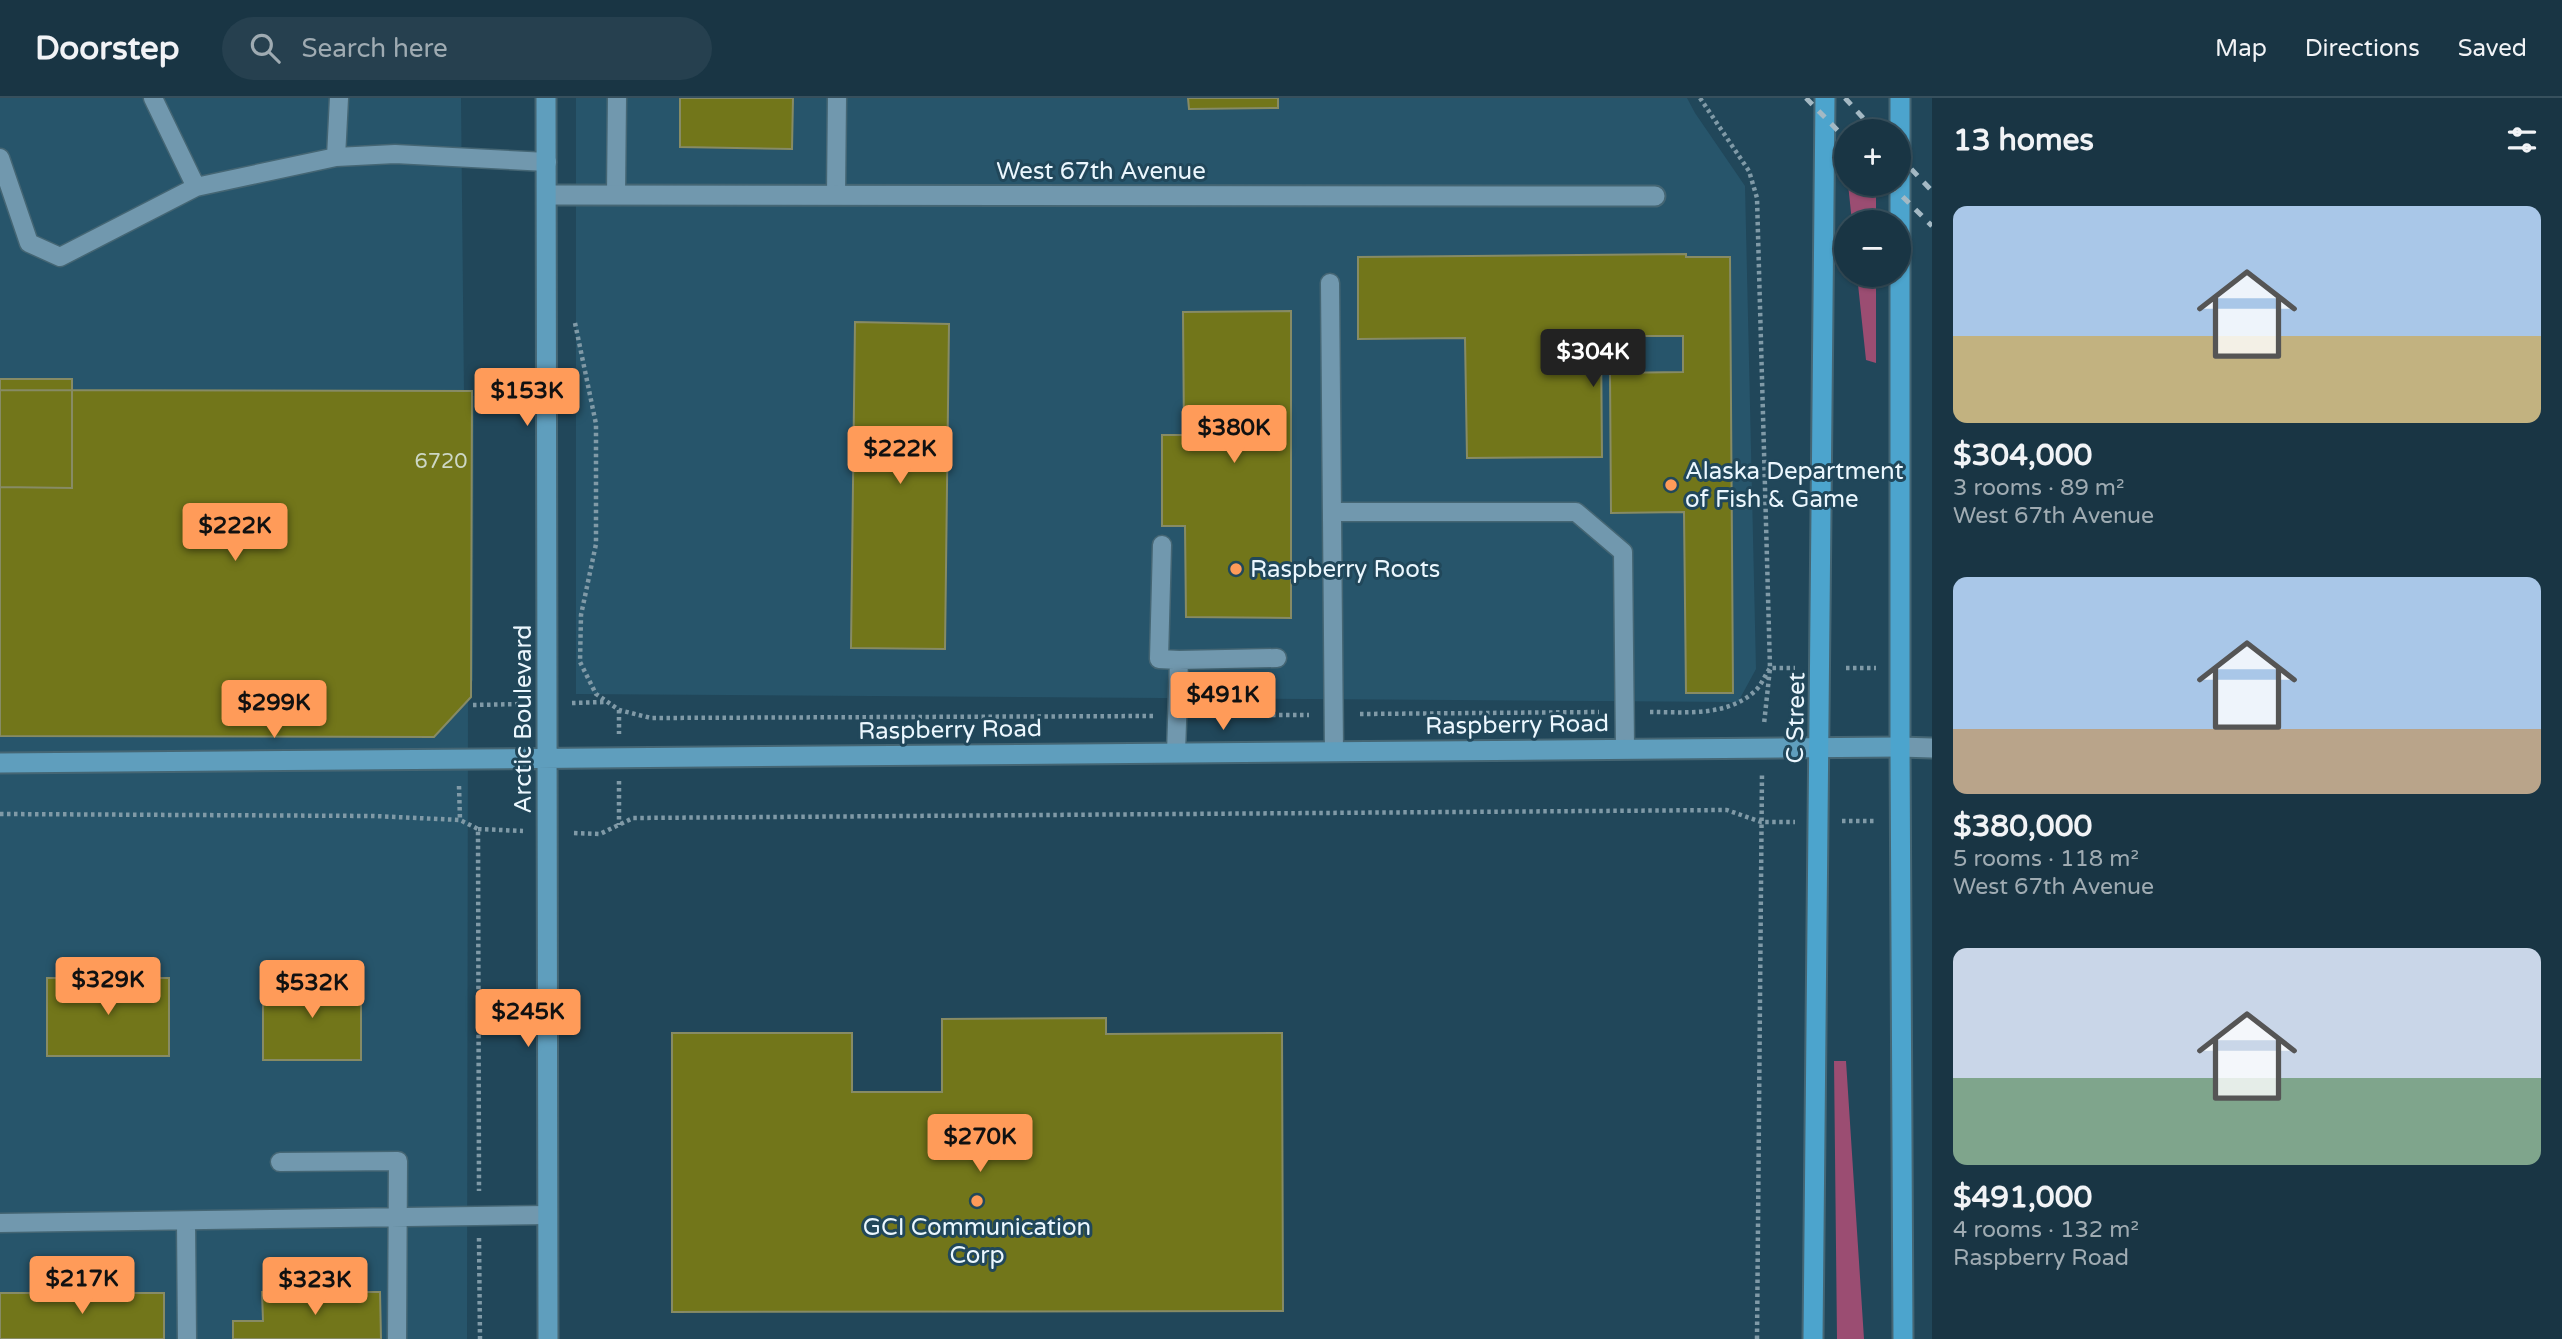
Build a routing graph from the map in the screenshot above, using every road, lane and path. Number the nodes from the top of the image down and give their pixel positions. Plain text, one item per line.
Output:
1 (153, 98) edge
2 (339, 98) edge
3 (546, 98) edge
4 (617, 98) edge
5 (838, 98) edge
6 (1700, 98) edge
7 (1825, 98) edge
8 (1900, 98) edge
9 (336, 157) junction
10 (0, 158) edge
11 (547, 162) junction
12 (196, 187) junction
13 (547, 195) junction
14 (616, 195) junction
15 (836, 195) junction
16 (1655, 196) dead end
17 (1330, 283) dead end
18 (574, 317) dead end
19 (1332, 512) junction
20 (1162, 545) dead end
21 (1277, 658) dead end
22 (1179, 660) junction
23 (1770, 668) junction
24 (1821, 668) junction
25 (1900, 668) junction
26 (1625, 712) junction
27 (1333, 714) junction
28 (1178, 715) junction
29 (1900, 747) junction
30 (1625, 748) junction
31 (1762, 748) junction
32 (1820, 748) junction
33 (1932, 748) edge
34 (1334, 752) junction
35 (1176, 753) junction
36 (548, 758) junction
37 (0, 763) edge
38 (0, 814) edge
39 (1761, 822) junction
40 (600, 834) dead end
41 (281, 1162) dead end
42 (548, 1215) junction
43 (398, 1217) junction
44 (479, 1217) junction
45 (186, 1222) junction
46 (0, 1223) edge
47 (187, 1339) edge
48 (397, 1339) edge
49 (480, 1339) edge
50 (548, 1339) edge
51 (1757, 1339) edge
52 (1814, 1339) edge
53 (1903, 1339) edge

1 - 12 lane
2 - 9 lane
3 - 11 main road, Arctic Boulevard
4 - 14 lane
5 - 15 lane
6 - 23 path
7 - 24 main road, C Street
8 - 25 main road
9 - 11 lane
9 - 12 lane
10 - 12 lane
11 - 13 main road, Arctic Boulevard
13 - 14 street, West 67th Avenue
13 - 36 main road, Arctic Boulevard
14 - 15 street, West 67th Avenue
15 - 16 street, West 67th Avenue
17 - 19 lane
18 - 28 path
19 - 26 lane
19 - 27 lane
20 - 22 lane
21 - 22 lane
22 - 28 lane
23 - 24 path
23 - 26 path
23 - 31 path
24 - 25 path
24 - 32 main road, C Street
25 - 29 main road
26 - 27 path
26 - 30 lane
27 - 28 path
27 - 34 lane
28 - 35 lane
29 - 32 main road, Raspberry Road
29 - 33 street
29 - 53 main road
30 - 31 main road, Raspberry Road
30 - 34 main road, Raspberry Road
31 - 32 main road, Raspberry Road
31 - 39 path
32 - 52 main road, C Street
34 - 35 main road, Raspberry Road
35 - 36 main road, Raspberry Road
36 - 37 main road, Raspberry Road
36 - 42 main road, Arctic Boulevard
38 - 44 path
39 - 40 path
39 - 51 path
41 - 43 lane
42 - 44 lane
42 - 50 main road, Arctic Boulevard
43 - 44 lane
43 - 45 lane
43 - 48 lane
44 - 49 path
45 - 46 lane
45 - 47 lane

